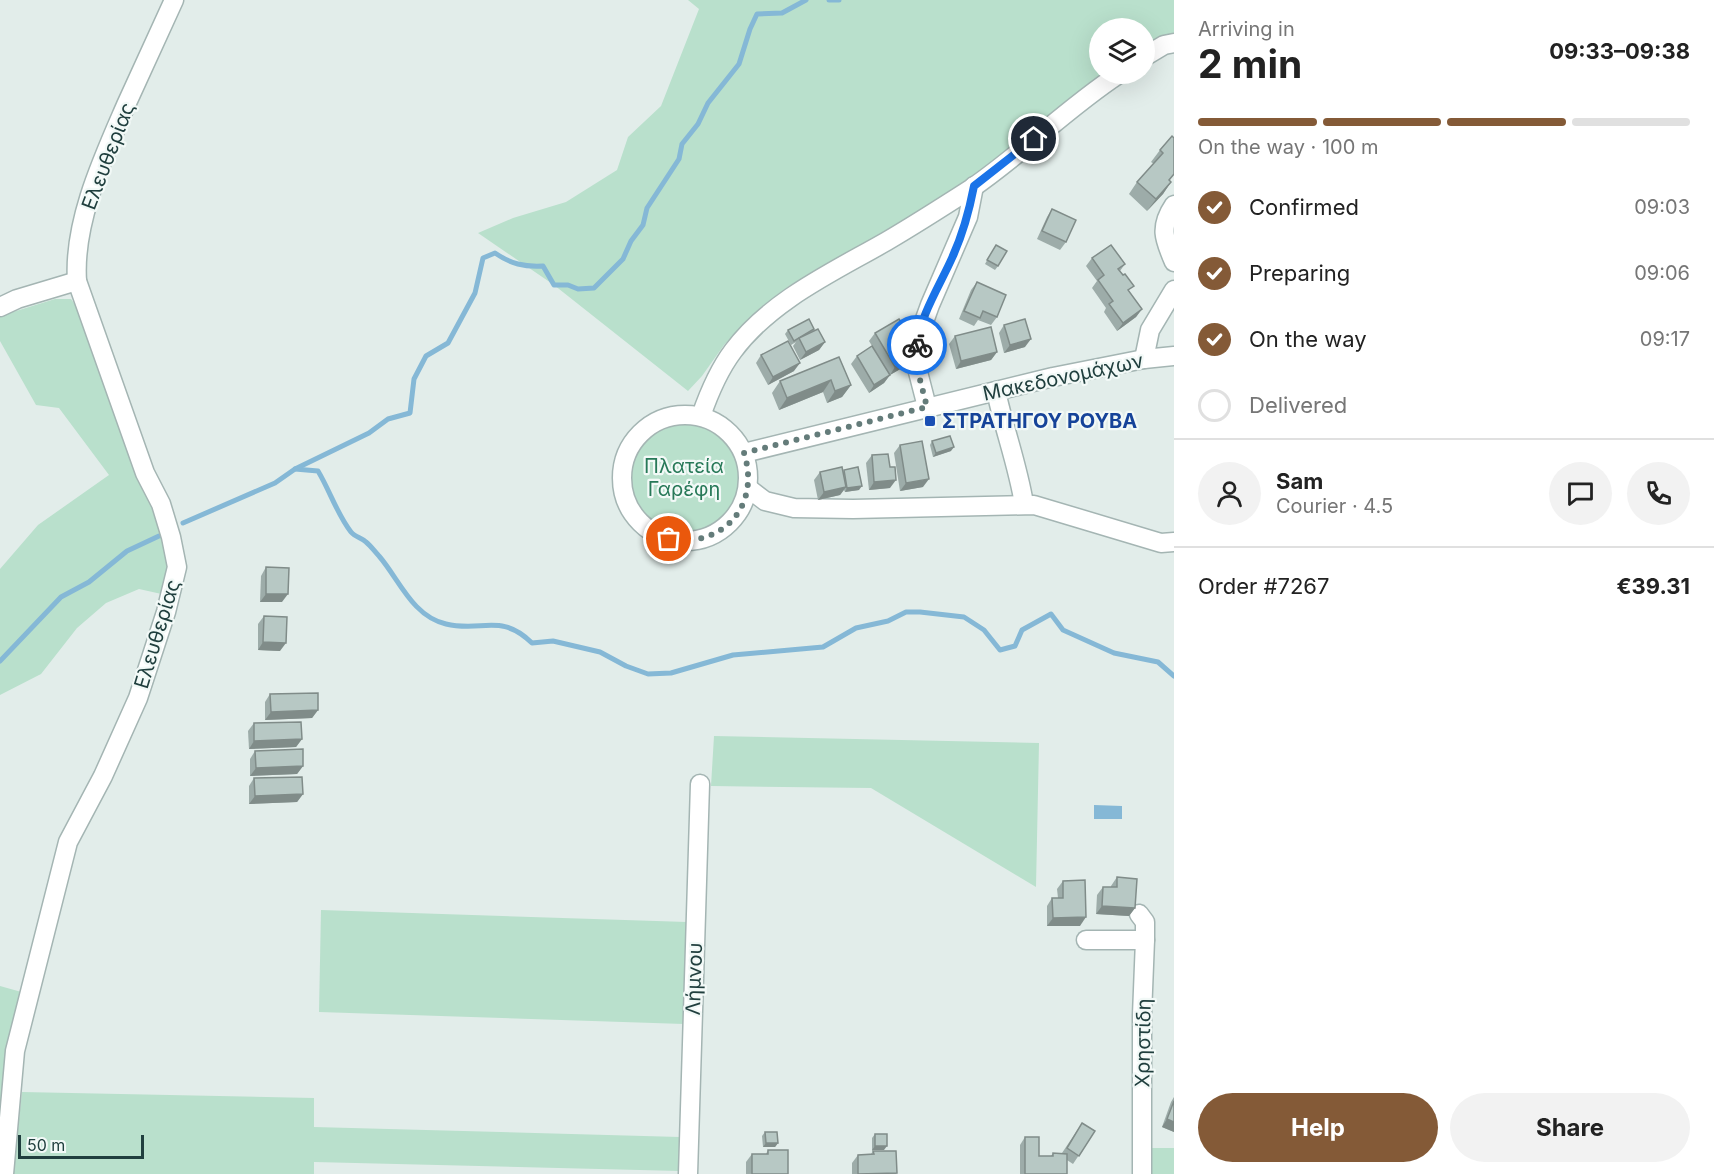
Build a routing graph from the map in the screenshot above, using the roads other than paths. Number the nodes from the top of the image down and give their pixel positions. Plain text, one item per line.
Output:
1 (174, 0) edge
2 (1174, 43) edge
3 (1155, 50) edge
4 (1106, 84) edge
5 (974, 186) junction
6 (1174, 205) edge
7 (1174, 262) edge
8 (77, 281) junction
9 (1174, 290) edge
10 (0, 307) edge
11 (1174, 356) edge
12 (1144, 358) junction
13 (996, 390) junction
14 (927, 407) junction
15 (701, 416) junction
16 (744, 453) junction
17 (748, 488) junction
18 (1024, 504) junction
19 (1174, 542) edge
20 (700, 784) dead end
21 (1140, 914) dead end
22 (1086, 940) dead end
23 (1145, 940) junction
24 (4, 1174) edge
25 (688, 1174) edge
26 (1142, 1174) edge

1 - 8 street, Ελευθερίας
2 - 3 street
4 - 5 street
5 - 14 street
5 - 15 street
6 - 7 street
8 - 10 street
8 - 24 street, Ελευθερίας
9 - 12 street
11 - 12 street, Μακεδονομάχων
12 - 13 street, Μακεδονομάχων
13 - 14 street, Μακεδονομάχων
13 - 18 street
14 - 16 street, Μακεδονομάχων
15 - 16 street
15 - 17 street
16 - 17 street
17 - 18 street
18 - 19 street
20 - 25 street, Λήμνου
21 - 23 street, Χρηστίδη
22 - 23 street
23 - 26 street, Χρηστίδη

